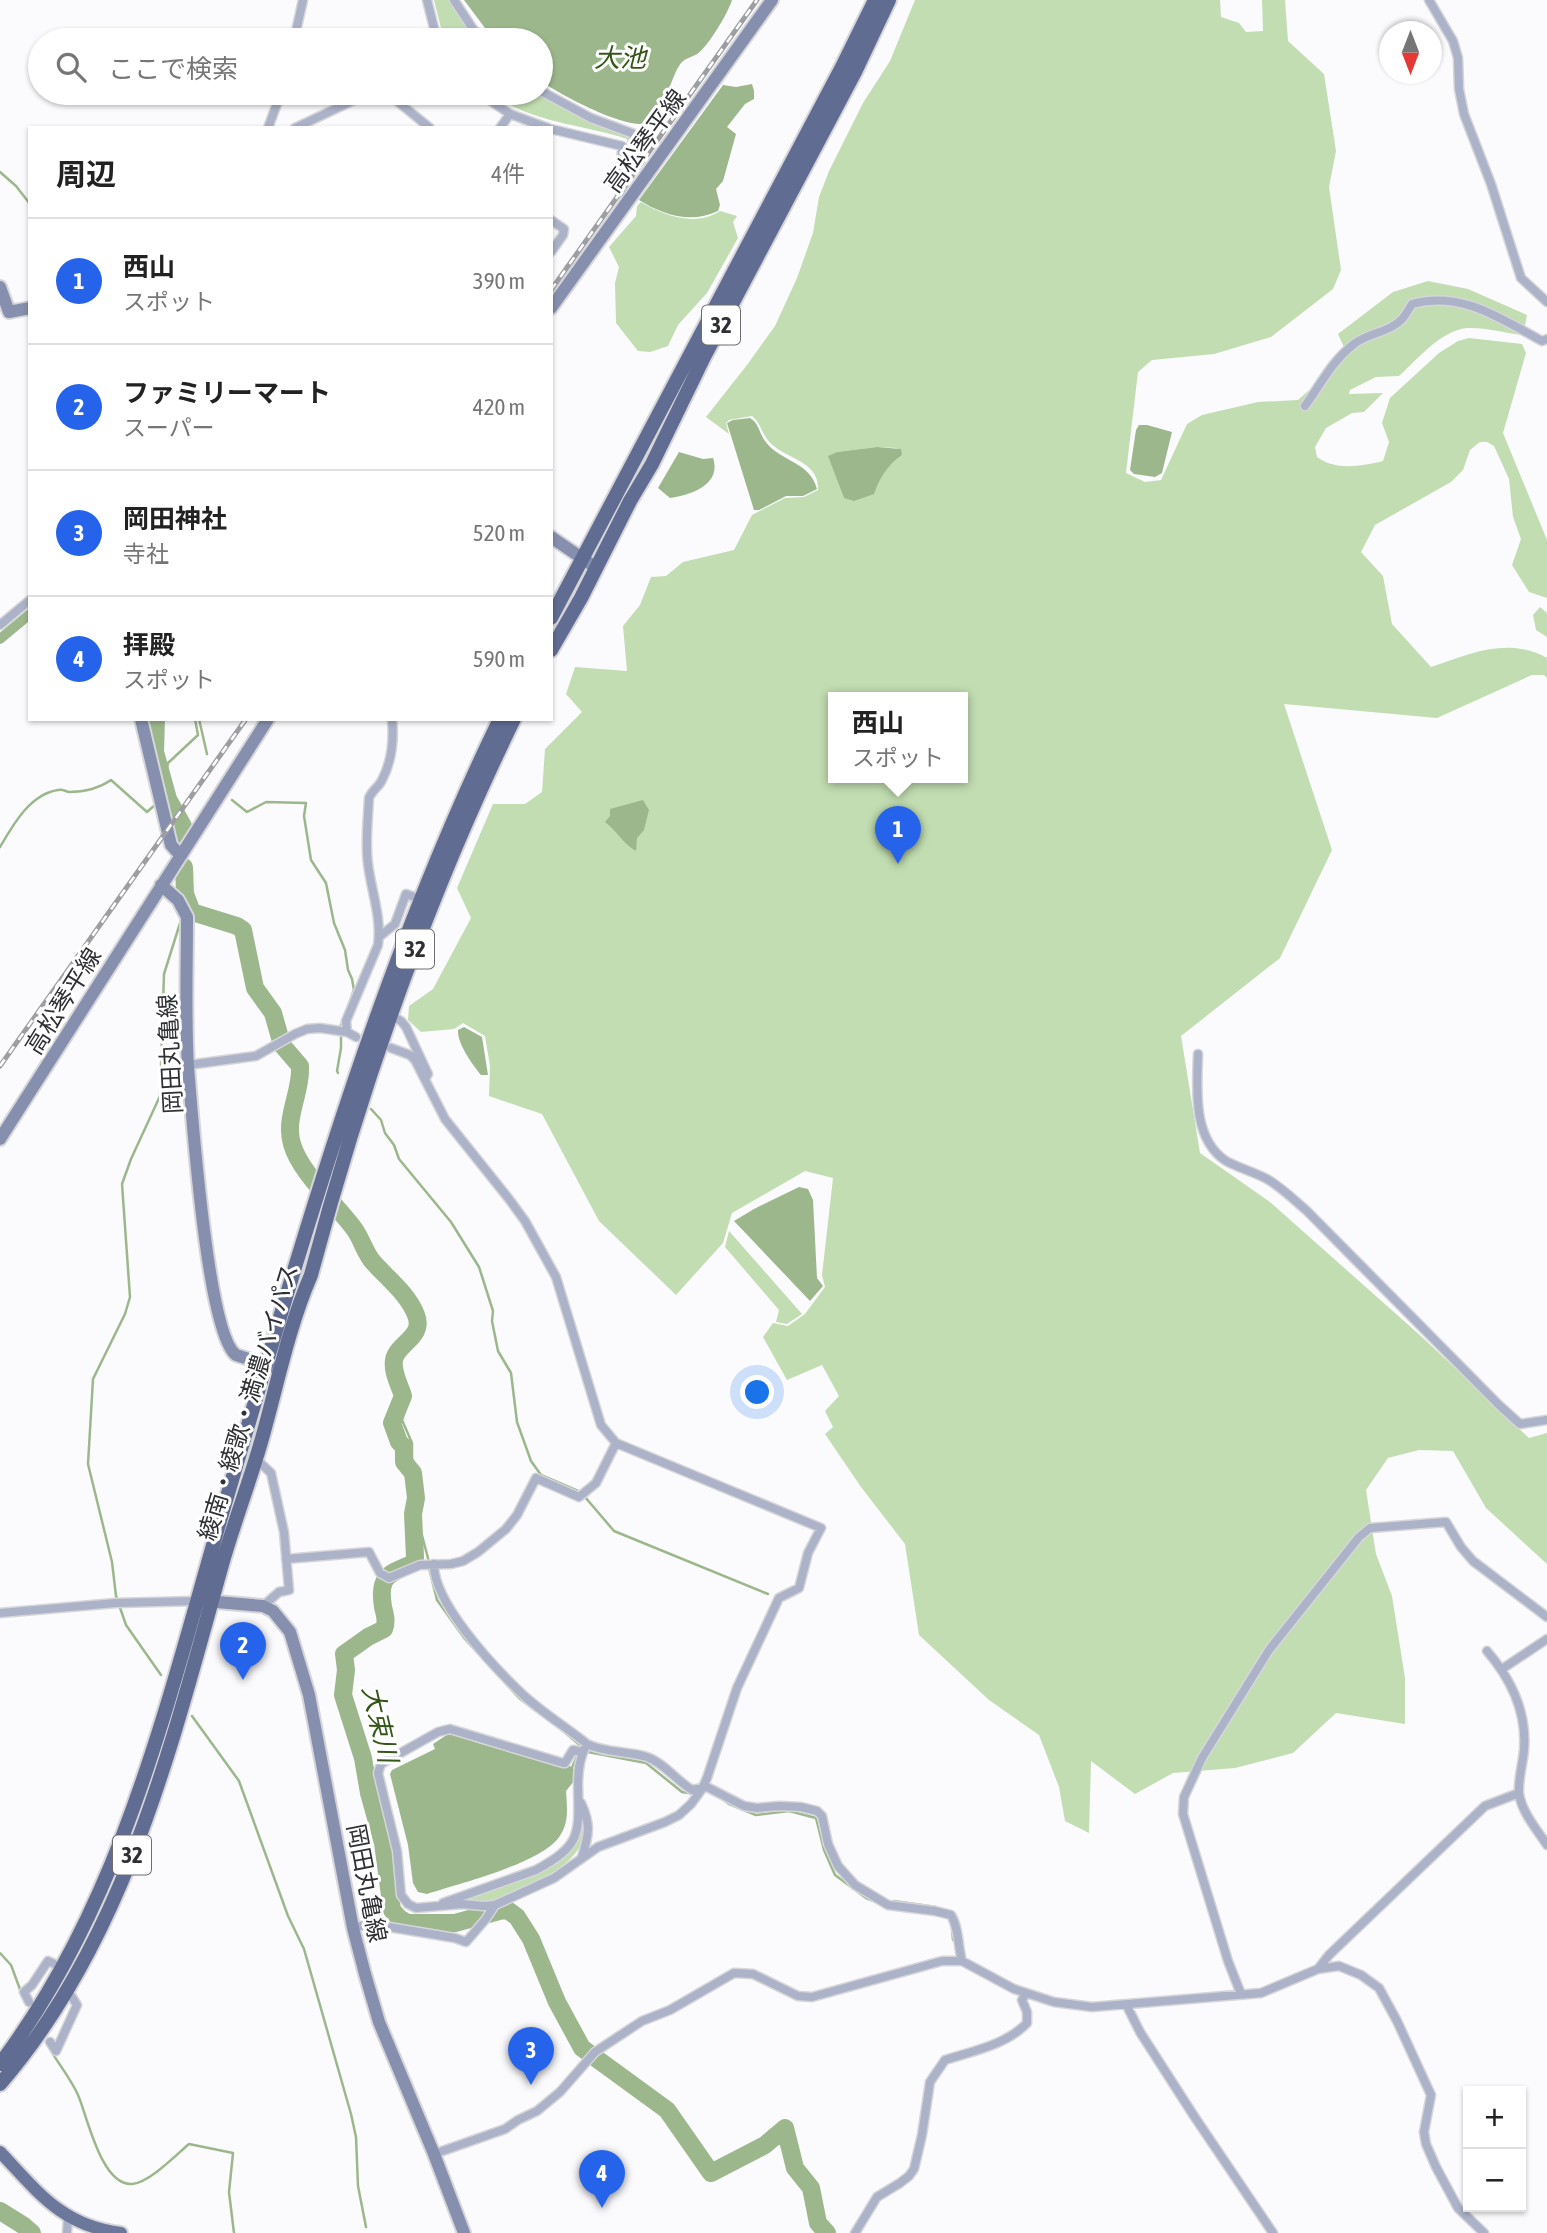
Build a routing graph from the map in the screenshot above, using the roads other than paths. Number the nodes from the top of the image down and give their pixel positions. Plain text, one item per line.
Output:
1 (303, 0) edge
2 (427, 0) edge
3 (454, 0) edge
4 (772, 0) edge
5 (875, 0) edge
6 (888, 0) edge
7 (1429, 0) edge
8 (297, 28) edge
9 (434, 28) edge
10 (472, 28) edge
11 (553, 97) edge
12 (277, 105) edge
13 (344, 105) edge
14 (402, 105) edge
15 (497, 105) edge
16 (510, 114) junction
17 (269, 126) edge
18 (299, 126) edge
19 (428, 126) edge
20 (501, 126) edge
21 (544, 126) edge
22 (553, 129) edge
23 (622, 199) junction
24 (553, 221) edge
25 (553, 249) edge
26 (0, 287) edge
27 (1547, 302) edge
28 (553, 305) edge
29 (28, 308) edge
30 (4, 312) edge
31 (1547, 339) edge
32 (1305, 406) dead end
33 (553, 538) edge
34 (589, 563) junction
35 (28, 602) edge
36 (553, 615) edge
37 (0, 625) edge
38 (553, 645) edge
39 (141, 721) edge
40 (267, 721) edge
41 (392, 721) edge
42 (499, 721) edge
43 (513, 721) edge
44 (180, 855) junction
45 (161, 886) junction
46 (420, 899) junction
47 (379, 937) junction
48 (390, 1015) junction
49 (343, 1032) junction
50 (356, 1037) dead end
51 (391, 1048) dead end
52 (1198, 1054) dead end
53 (188, 1065) junction
54 (425, 1079) junction
55 (0, 1139) edge
56 (330, 1180) junction
57 (266, 1365) junction
58 (280, 1369) junction
59 (1547, 1420) edge
60 (616, 1443) junction
61 (256, 1459) junction
62 (286, 1559) junction
63 (430, 1564) junction
64 (205, 1601) junction
65 (263, 1606) junction
66 (0, 1613) edge
67 (1547, 1617) edge
68 (1547, 1639) edge
69 (1487, 1651) dead end
70 (1502, 1669) junction
71 (583, 1749) junction
72 (700, 1792) junction
73 (1519, 1793) junction
74 (579, 1798) junction
75 (1547, 1845) edge
76 (582, 1857) junction
77 (442, 1906) junction
78 (494, 1907) junction
79 (353, 1928) junction
80 (958, 1961) junction
81 (63, 1968) junction
82 (1318, 1969) junction
83 (67, 1989) junction
84 (1026, 1993) junction
85 (1241, 1994) junction
86 (29, 2002) dead end
87 (1127, 2006) junction
88 (50, 2042) dead end
89 (0, 2064) edge
90 (0, 2084) edge
91 (0, 2152) edge
92 (434, 2154) junction
93 (68, 2217) junction
94 (66, 2233) edge
95 (121, 2233) edge
96 (464, 2233) edge
97 (855, 2233) edge
98 (1273, 2233) edge
99 (1484, 2233) edge

1 - 8 street
2 - 9 street
3 - 10 street
4 - 23 main road, 高松琴平線
5 - 34 highway, 32
6 - 34 highway, 32
7 - 27 street
11 - 23 street
12 - 17 street
13 - 18 street
14 - 19 street
15 - 16 street
16 - 20 street
16 - 21 street
22 - 23 street
23 - 28 main road, 高松琴平線
24 - 25 street
26 - 30 main road
29 - 30 main road
31 - 32 street
33 - 34 main road
34 - 36 highway, 32
34 - 38 highway, 32
35 - 37 street
39 - 44 main road
40 - 44 main road
41 - 47 street
42 - 46 highway, 綾南・綾歌・満濃バイパス / 32
43 - 48 highway, 綾南・綾歌・満濃バイパス / 32
44 - 45 main road
45 - 53 main road, 岡田丸亀線
45 - 55 main road, 高松琴平線
46 - 47 street
46 - 56 highway, 綾南・綾歌・満濃バイパス / 32
47 - 49 street
48 - 54 street
48 - 56 highway, 綾南・綾歌・満濃バイパス / 32
49 - 50 street
49 - 53 street
51 - 54 street
52 - 59 street
53 - 57 main road, 岡田丸亀線
54 - 60 street
56 - 57 highway, 綾南・綾歌・満濃バイパス / 32
56 - 58 highway, 綾南・綾歌・満濃バイパス / 32
57 - 58 main road, 岡田丸亀線
57 - 64 highway, 綾南・綾歌・満濃バイパス / 32
58 - 61 highway, 綾南・綾歌・満濃バイパス / 32
60 - 63 street
60 - 72 street
61 - 62 street
61 - 64 highway, 綾南・綾歌・満濃バイパス / 32
62 - 63 street
62 - 65 street
63 - 71 street
64 - 65 main road
64 - 66 street
64 - 81 highway, 綾南・綾歌・満濃バイパス / 32
64 - 83 highway, 綾南・綾歌・満濃バイパス / 32
65 - 79 main road, 岡田丸亀線
67 - 85 street
68 - 70 street
69 - 70 street
70 - 73 street
71 - 72 street
71 - 74 street
71 - 77 street
72 - 76 street
72 - 80 street
73 - 75 street
73 - 82 street
74 - 76 street
74 - 77 street
76 - 78 street
77 - 78 street
78 - 79 street
79 - 92 main road, 岡田丸亀線
80 - 84 street
80 - 92 street
81 - 86 street
81 - 89 highway, 綾南・綾歌・満濃バイパス / 32
82 - 85 street
82 - 99 street
83 - 88 street
83 - 90 highway, 綾南・綾歌・満濃バイパス / 32
84 - 87 street
84 - 97 street
85 - 87 street
87 - 98 street
91 - 93 main road
92 - 96 main road, 岡田丸亀線
93 - 94 street
93 - 95 main road

